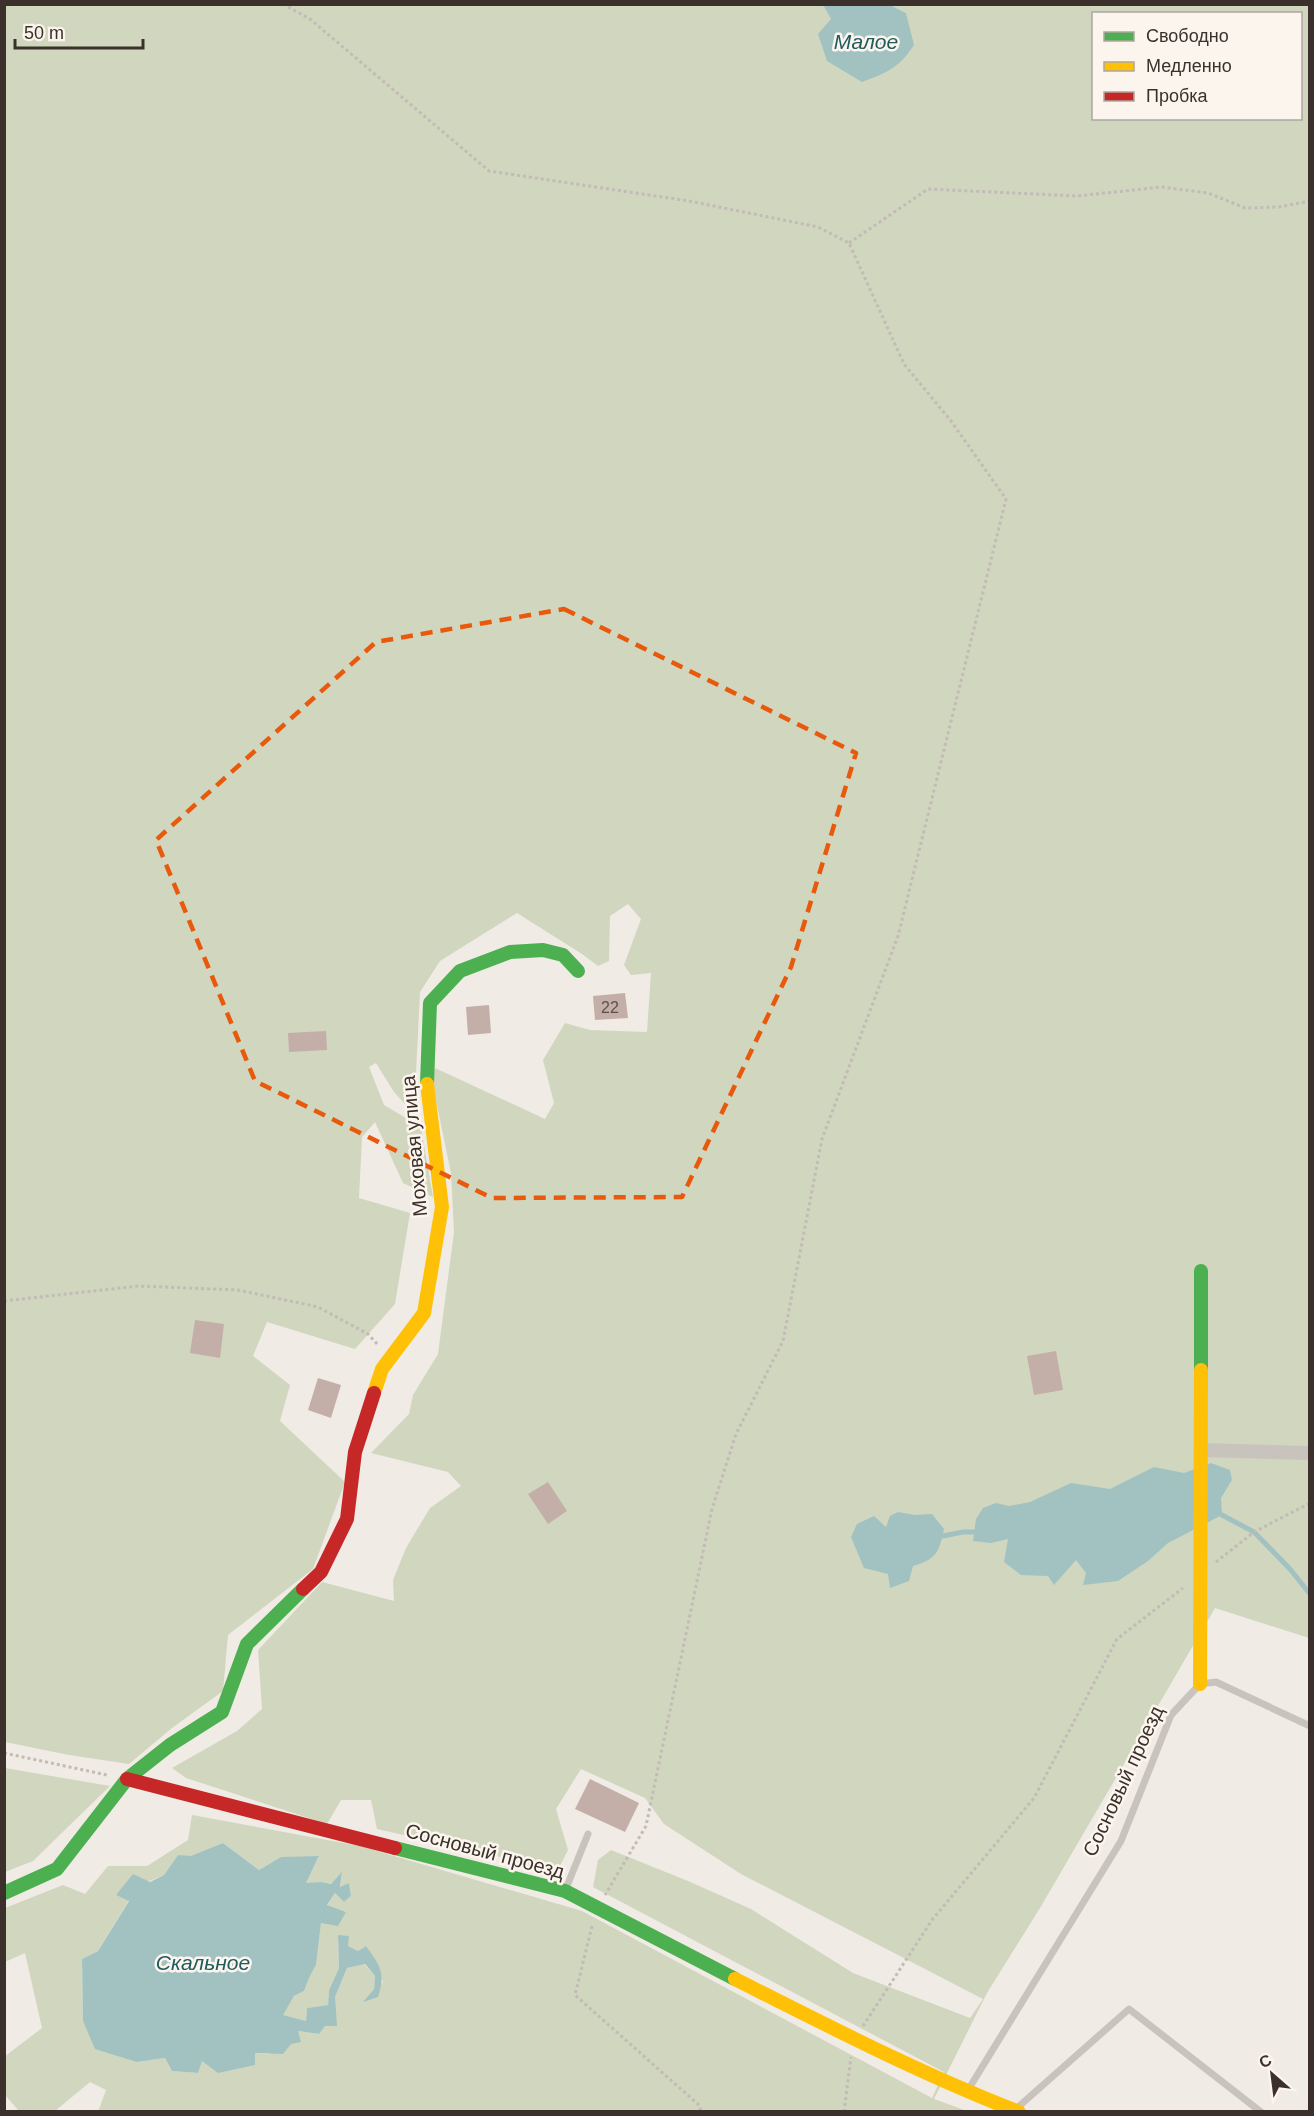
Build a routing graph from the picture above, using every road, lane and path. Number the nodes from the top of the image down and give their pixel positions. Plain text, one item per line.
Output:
1 (283, 4) edge
2 (1310, 201) edge
3 (849, 243) junction
4 (578, 971) dead end
5 (1201, 1271) dead end
6 (4, 1301) edge
7 (390, 1358) junction
8 (1201, 1450) junction
9 (1310, 1453) edge
10 (1310, 1503) edge
11 (1200, 1574) junction
12 (1200, 1684) junction
13 (1310, 1726) edge
14 (4, 1753) edge
15 (127, 1779) junction
16 (588, 1834) dead end
17 (565, 1891) junction
18 (4, 1893) edge
19 (597, 1909) junction
20 (854, 2040) junction
21 (967, 2092) junction
22 (1017, 2111) edge
23 (701, 2112) edge
24 (844, 2112) edge
25 (1261, 2112) edge

1 - 3 path
2 - 3 path
3 - 19 path
4 - 7 street, Моховая улица
5 - 8 street
6 - 7 path
7 - 15 street, Моховая улица
8 - 9 street
8 - 11 street
10 - 11 path
11 - 12 street
11 - 20 path
12 - 13 lane
12 - 21 lane, Сосновый проезд
14 - 15 path
15 - 17 street, Сосновый проезд
15 - 18 street
16 - 17 lane
17 - 19 street, Сосновый проезд
19 - 20 street, Сосновый проезд
19 - 23 path
20 - 21 street, Сосновый проезд
20 - 24 path
21 - 22 street, Сосновый проезд
22 - 25 lane

